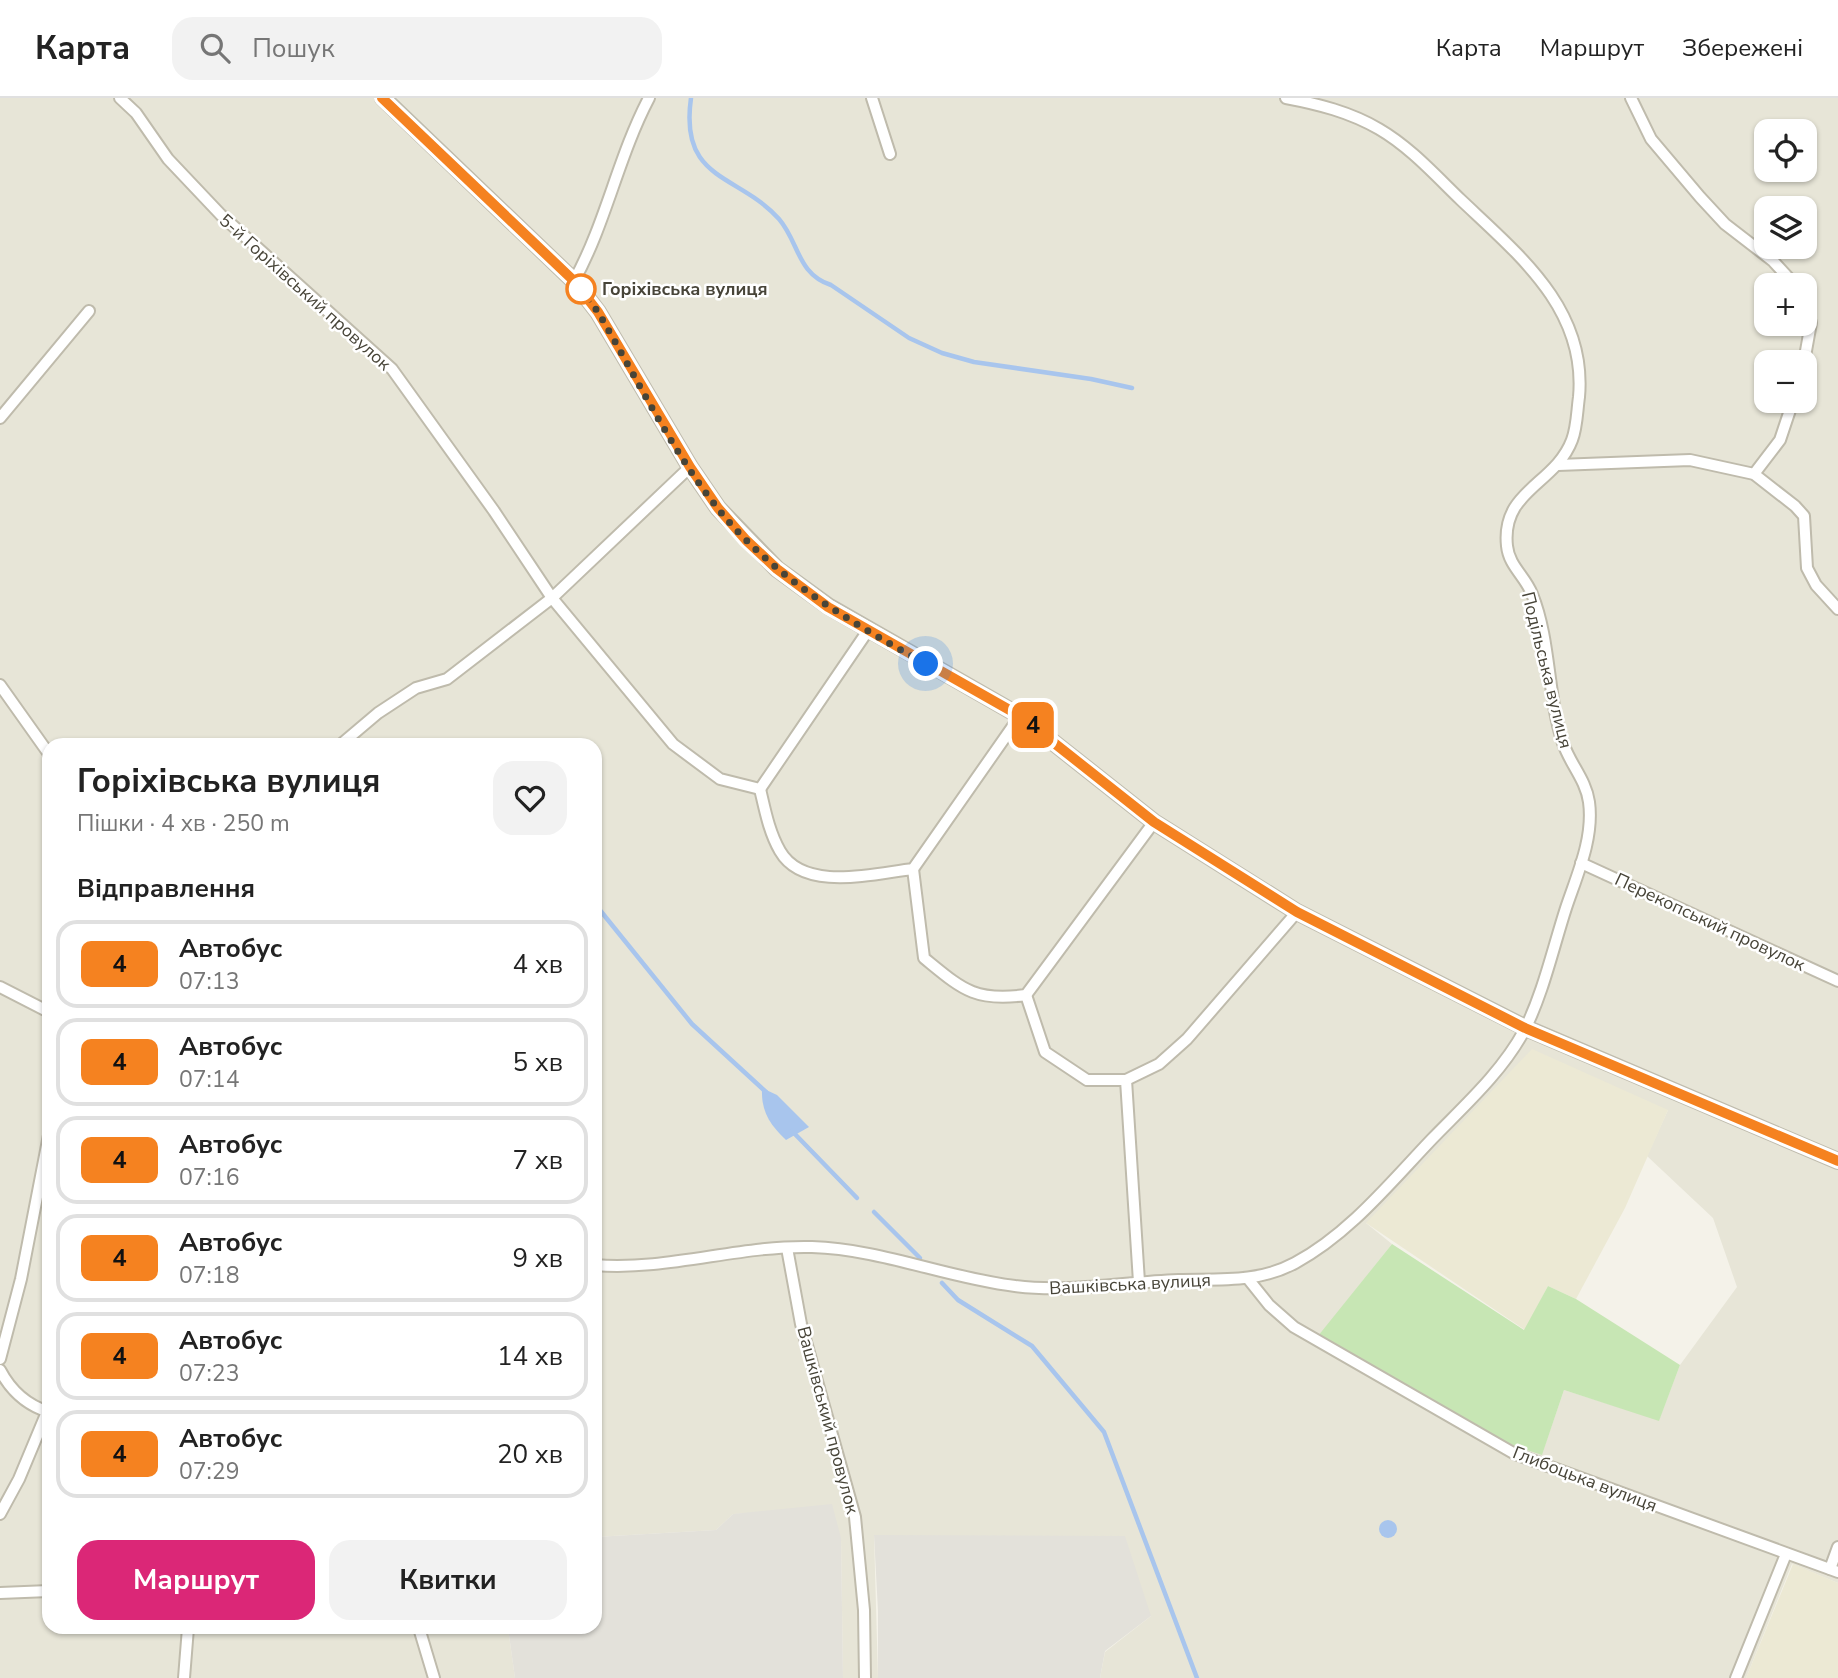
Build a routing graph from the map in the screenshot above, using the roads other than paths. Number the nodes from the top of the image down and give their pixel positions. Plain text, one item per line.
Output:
1 (120, 98) edge
2 (383, 98) edge
3 (649, 98) edge
4 (872, 98) edge
5 (1286, 98) edge
6 (1631, 98) edge
7 (890, 154) dead end
8 (1784, 273) edge
9 (574, 281) junction
10 (89, 311) dead end
11 (1789, 413) edge
12 (0, 418) edge
13 (1558, 465) junction
14 (690, 467) junction
15 (1754, 474) junction
16 (552, 598) junction
17 (1838, 610) edge
18 (867, 632) junction
19 (0, 685) edge
20 (1020, 716) junction
21 (348, 738) edge
22 (42, 744) edge
23 (760, 789) junction
24 (1154, 822) junction
25 (1581, 863) junction
26 (913, 869) junction
27 (1297, 912) junction
28 (1838, 981) edge
29 (0, 987) edge
30 (1026, 995) junction
31 (42, 1008) edge
32 (1525, 1028) junction
33 (1126, 1080) junction
34 (1838, 1161) edge
35 (42, 1171) edge
36 (787, 1248) junction
37 (602, 1265) edge
38 (1249, 1280) junction
39 (1139, 1282) junction
40 (0, 1359) edge
41 (0, 1370) edge
42 (42, 1409) edge
43 (42, 1426) edge
44 (0, 1514) edge
45 (1838, 1547) edge
46 (1786, 1554) junction
47 (1834, 1571) edge
48 (42, 1591) edge
49 (0, 1593) edge
50 (188, 1634) edge
51 (421, 1634) edge
52 (184, 1678) edge
53 (434, 1678) edge
54 (865, 1678) edge
55 (1737, 1678) edge

1 - 16 street, 5-й Горіхівський провулок
2 - 9 street
3 - 9 street
4 - 7 street
5 - 13 street, Подільська вулиця
6 - 8 street
9 - 14 street
10 - 12 street
11 - 15 street
13 - 15 street
13 - 25 street, Подільська вулиця
14 - 16 street
14 - 18 street
15 - 17 street
16 - 21 street
16 - 23 street, 5-й Горіхівський провулок
18 - 20 street
18 - 23 street
19 - 22 street
20 - 24 street
20 - 26 street
23 - 26 street
24 - 27 street
24 - 30 street
25 - 28 street, Перекопський провулок
25 - 32 street, Подільська вулиця
26 - 30 street
27 - 32 street
27 - 33 street
29 - 31 street
30 - 33 street
32 - 34 street
32 - 38 street, Вашківська вулиця
33 - 39 street
35 - 40 street
36 - 37 street, Вашківська вулиця
36 - 39 street, Вашківська вулиця
36 - 54 street, Вашківський провулок
38 - 39 street, Вашківська вулиця
38 - 46 street, Глибоцька вулиця
41 - 42 street
43 - 44 street
45 - 47 street
46 - 47 street, Глибоцька вулиця
46 - 55 street
48 - 49 street
50 - 52 street
51 - 53 street

